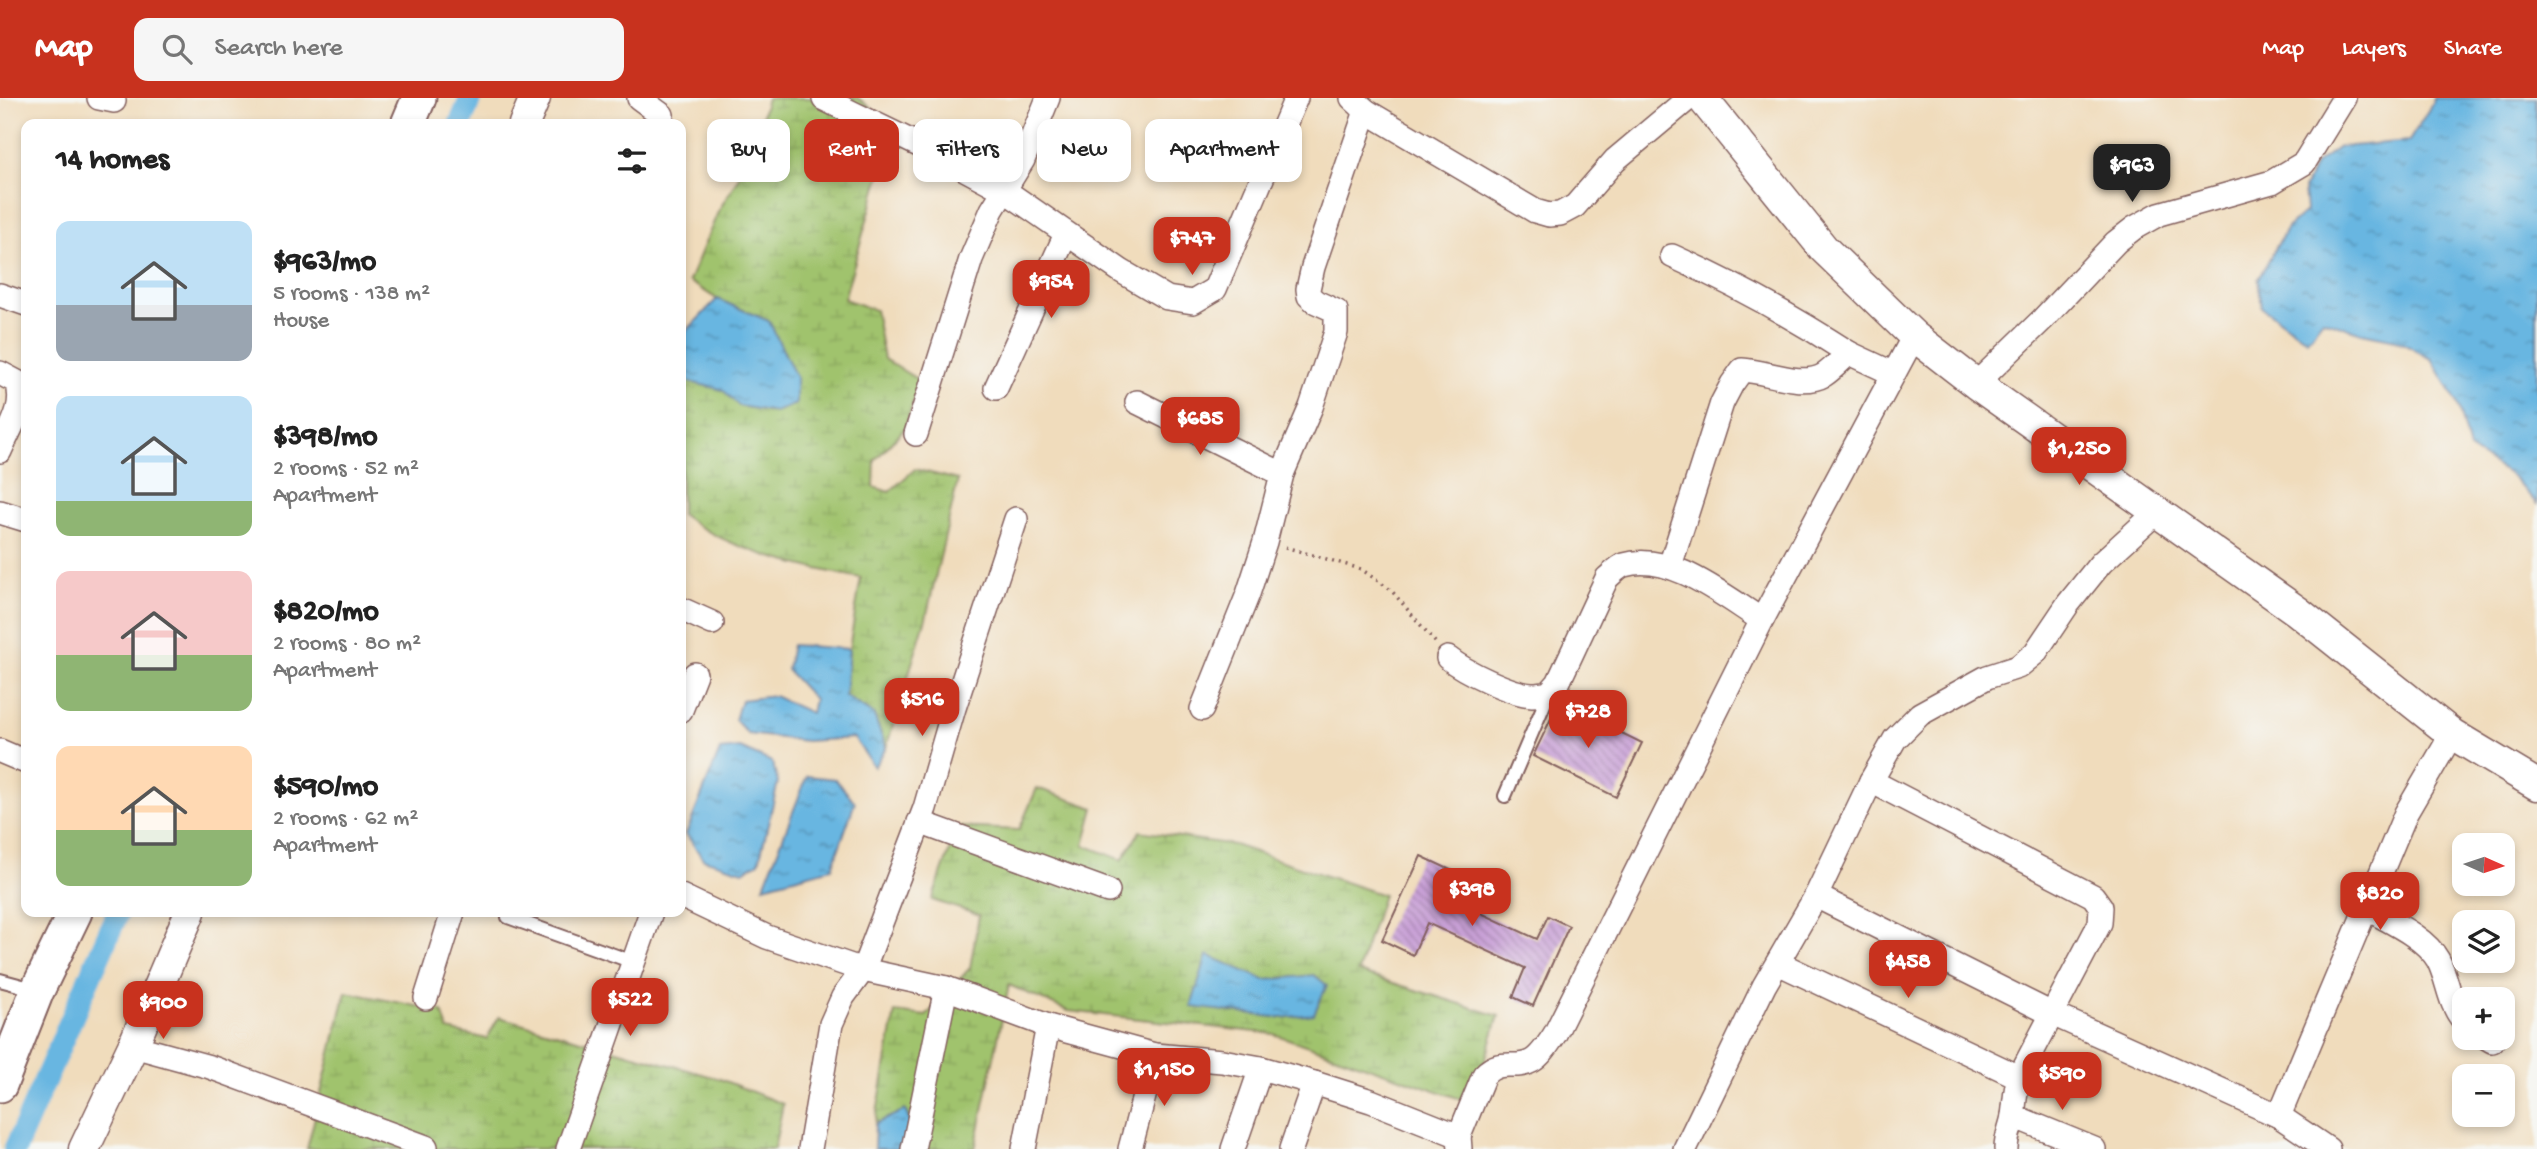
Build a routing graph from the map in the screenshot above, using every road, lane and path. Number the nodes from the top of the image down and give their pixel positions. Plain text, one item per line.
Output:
1 (419, 98) edge
2 (536, 98) edge
3 (639, 98) edge
4 (1296, 98) edge
5 (1689, 98) edge
6 (1702, 98) edge
7 (2344, 98) edge
8 (824, 99) edge
9 (1038, 101) edge
10 (1359, 104) edge
11 (662, 115) dead end
12 (410, 119) edge
13 (526, 119) edge
14 (1004, 190) junction
15 (1066, 234) junction
16 (1672, 256) dead end
17 (0, 295) edge
18 (21, 302) edge
19 (1914, 336) junction
20 (1849, 353) junction
21 (0, 373) edge
22 (1892, 373) junction
23 (1976, 384) junction
24 (996, 388) dead end
25 (1136, 402) dead end
26 (916, 434) dead end
27 (0, 451) edge
28 (1282, 474) junction
29 (2158, 511) junction
30 (0, 512) edge
31 (21, 518) edge
32 (1016, 519) dead end
33 (1265, 542) junction
34 (1670, 566) junction
35 (686, 611) edge
36 (1762, 620) junction
37 (712, 623) dead end
38 (1448, 658) joint
39 (695, 674) dead end
40 (1549, 694) junction
41 (686, 697) edge
42 (1202, 709) dead end
43 (2452, 734) junction
44 (0, 751) edge
45 (21, 760) edge
46 (1871, 781) junction
47 (2537, 785) edge
48 (1505, 796) dead end
49 (919, 822) junction
50 (1108, 891) dead end
51 (1816, 897) junction
52 (686, 898) edge
53 (2366, 908) junction
54 (73, 917) edge
55 (188, 917) edge
56 (451, 917) edge
57 (508, 917) dead end
58 (649, 917) edge
59 (633, 962) junction
60 (1778, 963) junction
61 (863, 970) junction
62 (0, 980) edge
63 (946, 988) junction
64 (37, 991) junction
65 (426, 998) dead end
66 (2452, 1004) edge
67 (2050, 1013) junction
68 (1048, 1026) junction
69 (134, 1046) junction
70 (1155, 1055) junction
71 (1261, 1068) junction
72 (2019, 1077) junction
73 (1314, 1083) junction
74 (0, 1086) edge
75 (2013, 1116) junction
76 (2279, 1116) junction
77 (1459, 1143) edge
78 (426, 1147) dead end
79 (84, 1149) edge
80 (568, 1149) edge
81 (810, 1149) edge
82 (912, 1149) edge
83 (1024, 1149) edge
84 (1130, 1149) edge
85 (1233, 1149) edge
86 (1291, 1149) edge
87 (1685, 1149) edge
88 (2006, 1149) edge
89 (2094, 1149) edge
90 (2328, 1149) edge

1 - 12 main road
2 - 13 street
3 - 11 street
4 - 15 street
5 - 10 street
6 - 19 street
7 - 23 street
8 - 14 street
9 - 14 street
10 - 28 street
14 - 15 street
14 - 26 street
15 - 24 street
16 - 20 street
17 - 18 street
19 - 22 street
19 - 23 street
20 - 22 street
20 - 34 street
21 - 27 street
22 - 36 street
23 - 29 street
25 - 28 street
28 - 33 street
29 - 43 street
29 - 46 street
30 - 31 street
32 - 49 street
33 - 38 path
33 - 42 street
34 - 36 street
34 - 40 street
35 - 37 street
36 - 77 street
38 - 40 street
39 - 41 street
40 - 48 lane
43 - 47 street
43 - 53 street
44 - 45 street
46 - 51 street
46 - 67 street
49 - 50 street
49 - 61 street
51 - 60 street
51 - 67 street
52 - 61 street
53 - 66 street
53 - 76 street
54 - 64 main road
55 - 69 street
56 - 65 street
57 - 59 lane
58 - 59 street
59 - 80 street
60 - 72 street
60 - 87 street
61 - 63 street
61 - 81 street
62 - 64 lane
63 - 68 street
63 - 82 street
64 - 74 main road
67 - 72 street
67 - 76 street
68 - 70 street
68 - 83 street
69 - 78 street
69 - 79 street
70 - 71 street
70 - 84 street
71 - 73 street
71 - 85 street
72 - 75 street
73 - 77 street
73 - 86 street
75 - 88 street
75 - 89 street
76 - 90 street

